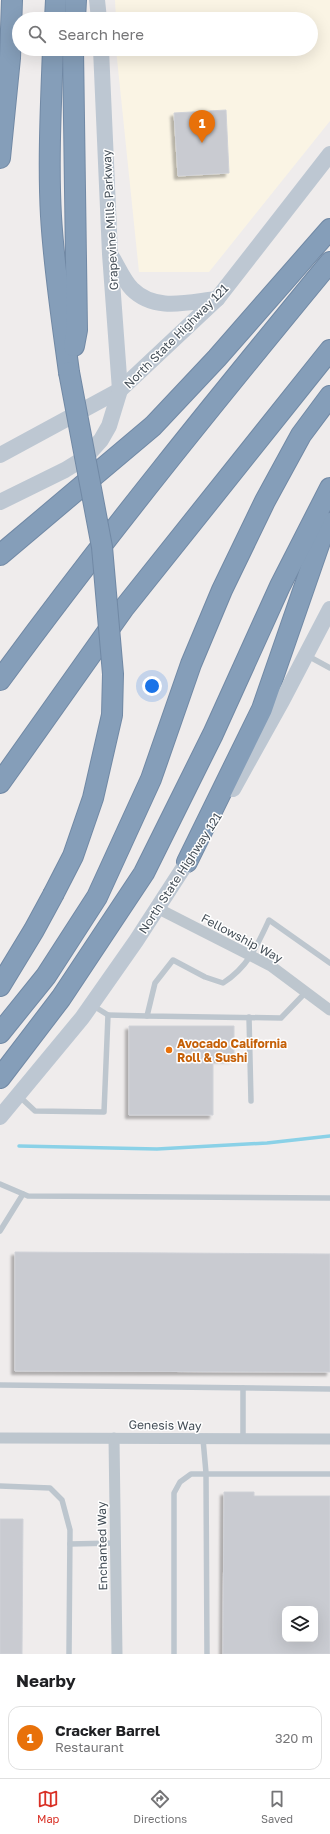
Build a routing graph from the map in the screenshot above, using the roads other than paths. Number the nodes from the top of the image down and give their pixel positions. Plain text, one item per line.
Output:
1 (12, 0) edge
2 (56, 0) edge
3 (76, 0) edge
4 (97, 0) edge
5 (55, 12) edge
6 (75, 12) edge
7 (98, 12) edge
8 (53, 56) edge
9 (73, 56) edge
10 (101, 56) edge
11 (330, 154) edge
12 (0, 158) edge
13 (330, 230) edge
14 (110, 254) junction
15 (330, 262) edge
16 (217, 299) junction
17 (330, 350) edge
18 (69, 372) junction
19 (120, 390) junction
20 (330, 396) edge
21 (0, 455) edge
22 (330, 488) edge
23 (0, 502) edge
24 (330, 523) edge
25 (0, 555) edge
26 (330, 609) edge
27 (306, 655) junction
28 (330, 668) edge
29 (0, 680) edge
30 (0, 783) edge
31 (188, 862) junction
32 (157, 908) junction
33 (252, 956) junction
34 (330, 963) edge
35 (0, 986) edge
36 (306, 992) junction
37 (92, 1005) junction
38 (330, 1010) edge
39 (108, 1015) junction
40 (147, 1016) junction
41 (249, 1017) junction
42 (0, 1033) edge
43 (0, 1078) edge
44 (18, 1096) junction
45 (251, 1101) dead end
46 (0, 1117) edge
47 (0, 1184) edge
48 (23, 1194) junction
49 (330, 1198) edge
50 (0, 1231) edge
51 (0, 1385) edge
52 (243, 1388) junction
53 (330, 1389) edge
54 (0, 1438) edge
55 (114, 1438) junction
56 (203, 1439) junction
57 (243, 1439) junction
58 (330, 1439) edge
59 (206, 1473) junction
60 (330, 1474) edge
61 (0, 1486) edge
62 (115, 1543) junction
63 (70, 1544) junction
64 (69, 1654) edge
65 (117, 1654) edge
66 (174, 1654) edge
67 (207, 1654) edge

1 - 12 highway
2 - 5 highway
3 - 6 highway
4 - 7 main road
8 - 18 highway
9 - 18 highway
10 - 14 main road, Grapevine Mills Parkway
11 - 16 main road, North State Highway 121
13 - 25 highway
14 - 16 main road
14 - 19 main road, Grapevine Mills Parkway
15 - 29 highway
16 - 19 main road, North State Highway 121
17 - 30 highway
18 - 35 highway, bridge
19 - 21 main road, North State Highway 121
19 - 23 main road
20 - 42 highway
22 - 43 highway
24 - 31 highway
26 - 27 main road, North State Highway 121
27 - 28 lane
27 - 31 main road, North State Highway 121
31 - 32 main road, North State Highway 121
32 - 33 street, Fellowship Way
32 - 37 main road, North State Highway 121
33 - 34 lane
33 - 36 street, Fellowship Way
33 - 40 lane
36 - 38 street, Fellowship Way
36 - 41 lane
37 - 39 lane
37 - 44 main road, North State Highway 121
39 - 40 lane
39 - 44 lane
40 - 41 lane
41 - 45 lane
44 - 46 main road, North State Highway 121
47 - 48 lane
48 - 49 lane
48 - 50 lane
51 - 52 lane
52 - 53 lane
52 - 57 lane
54 - 55 street, Genesis Way
55 - 56 street, Genesis Way
55 - 62 street, Enchanted Way
56 - 57 street, Genesis Way
56 - 59 lane
57 - 58 street, Genesis Way
59 - 60 lane
59 - 66 lane
59 - 67 lane
61 - 63 lane
62 - 63 lane
62 - 65 street, Enchanted Way
63 - 64 lane

